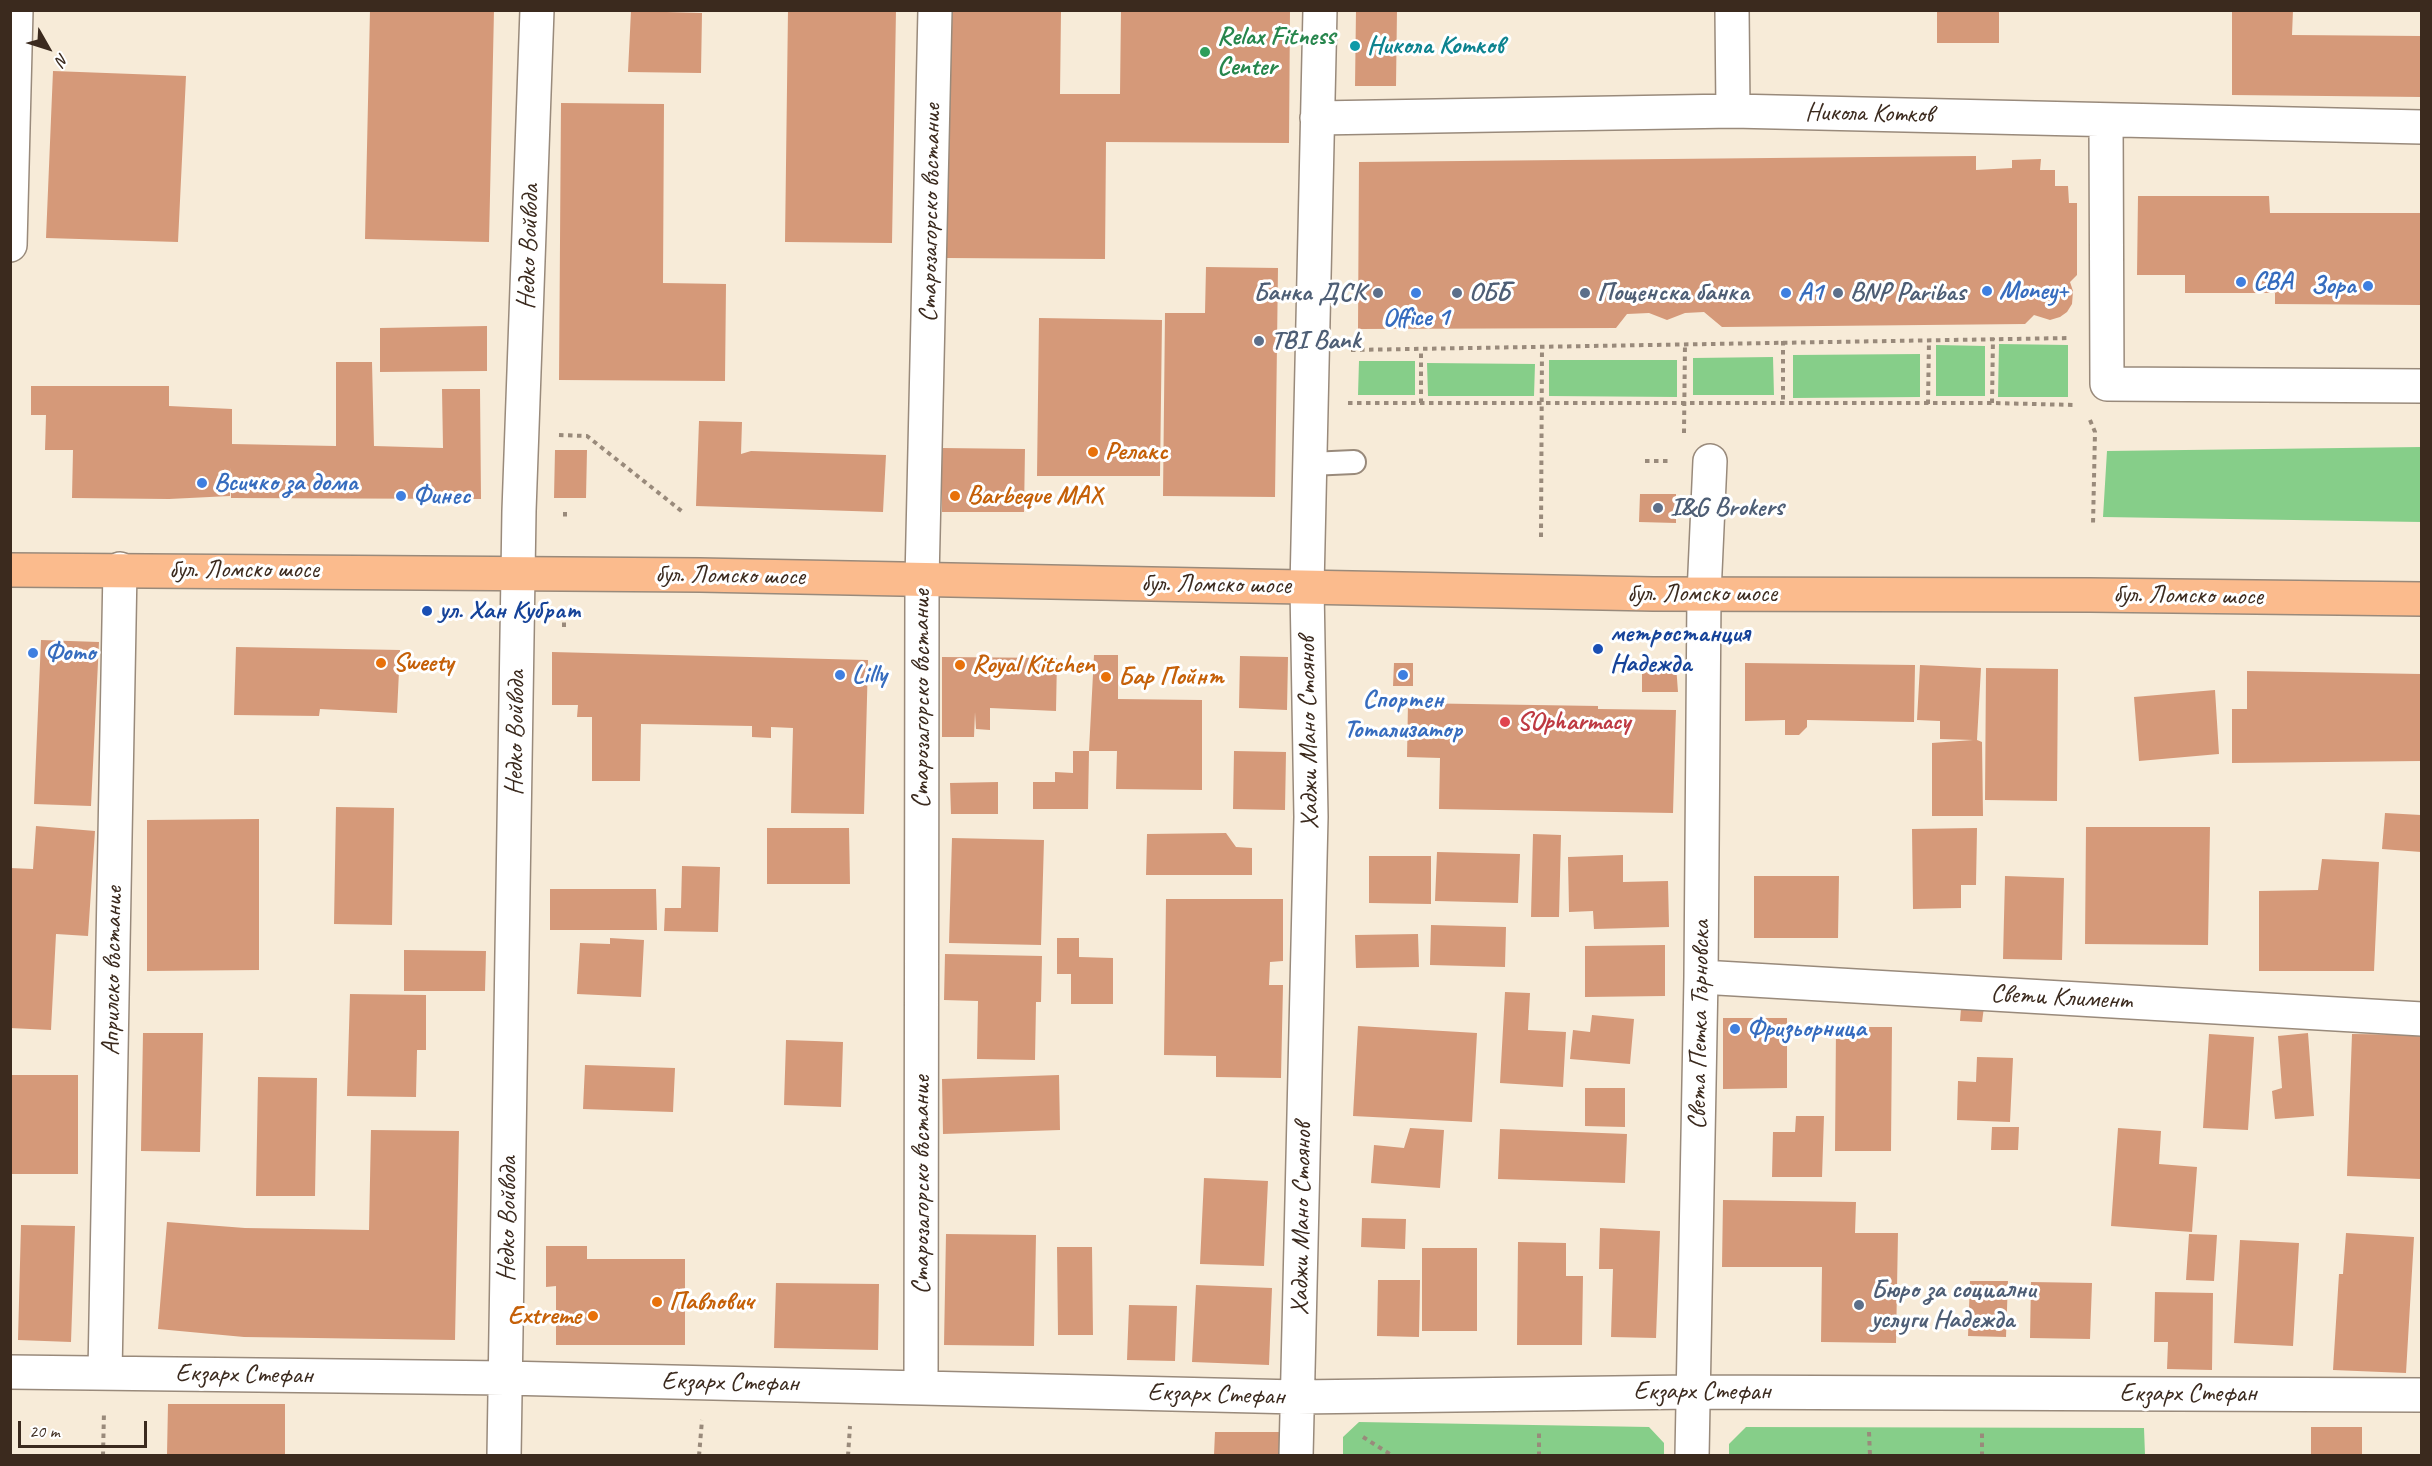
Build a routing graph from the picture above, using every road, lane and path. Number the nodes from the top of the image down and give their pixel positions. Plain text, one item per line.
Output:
1 (16, 10) edge
2 (537, 10) edge
3 (935, 10) edge
4 (1320, 10) edge
5 (1732, 10) edge
6 (1733, 111) junction
7 (1317, 118) junction
8 (2106, 120) junction
9 (2421, 128) edge
10 (10, 244) edge
11 (1993, 338) junction
12 (2106, 338) junction
13 (1929, 340) junction
14 (1783, 341) junction
15 (1542, 347) junction
16 (1421, 349) junction
17 (1313, 351) junction
18 (2421, 386) edge
19 (1542, 402) junction
20 (1312, 403) junction
21 (1421, 403) junction
22 (1992, 403) junction
23 (1783, 404) junction
24 (1928, 404) junction
25 (2083, 406) dead end
26 (2087, 414) dead end
27 (522, 434) junction
28 (1710, 461) dead end
29 (1354, 462) dead end
30 (1310, 464) junction
31 (684, 513) dead end
32 (2093, 525) dead end
33 (1541, 537) dead end
34 (10, 570) edge
35 (120, 570) junction
36 (519, 573) junction
37 (922, 580) junction
38 (1307, 587) junction
39 (1704, 594) junction
40 (2421, 599) edge
41 (564, 618) dead end
42 (564, 627) dead end
43 (1701, 977) junction
44 (2421, 1019) edge
45 (10, 1372) edge
46 (105, 1373) junction
47 (505, 1378) junction
48 (921, 1387) junction
49 (1693, 1392) junction
50 (2421, 1395) edge
51 (1297, 1397) junction
52 (504, 1455) edge
53 (1296, 1455) edge
54 (1692, 1455) edge

1 - 10 street
2 - 27 street, Недко Войвода
3 - 37 street, Старозагорско въстание
4 - 7 street, Хаджи Мано Стоянов
5 - 6 street
6 - 7 street, Никола Котков
6 - 8 street, Никола Котков
7 - 17 street, Хаджи Мано Стоянов
8 - 9 street, Никола Котков
8 - 12 street
11 - 12 path
11 - 13 path
11 - 22 path
12 - 18 street
13 - 14 path
13 - 24 path
14 - 15 path
14 - 23 path
15 - 16 path
15 - 19 path
16 - 17 path
16 - 21 path
17 - 20 street, Хаджи Мано Стоянов
19 - 21 path
19 - 23 path
19 - 33 path
20 - 21 path
20 - 30 street, Хаджи Мано Стоянов
22 - 24 path
22 - 25 path
23 - 24 path
26 - 32 path
27 - 31 path
27 - 36 street, Недко Войвода
28 - 39 street, Света Петка Търновска
29 - 30 lane
30 - 38 street, Хаджи Мано Стоянов
34 - 35 main road, бул. Ломско шосе
35 - 36 main road, бул. Ломско шосе
35 - 46 street, Априлско въстание
36 - 37 main road, бул. Ломско шосе
36 - 47 street, Недко Войвода
37 - 38 main road, бул. Ломско шосе
37 - 48 street, Старозагорско въстание
38 - 39 main road, бул. Ломско шосе
38 - 51 street, Хаджи Мано Стоянов
39 - 40 main road, бул. Ломско шосе
39 - 43 street, Света Петка Търновска
41 - 42 path
43 - 44 street, Свети Климент
43 - 49 street, Света Петка Търновска
45 - 46 street, Екзарх Стефан
46 - 47 street, Екзарх Стефан
47 - 48 street, Екзарх Стефан
47 - 52 street, Недко Войвода
48 - 51 street, Екзарх Стефан
49 - 50 street, Екзарх Стефан
49 - 51 street, Екзарх Стефан
49 - 54 street, Света Петка Търновска
51 - 53 street, Хаджи Мано Стоянов

